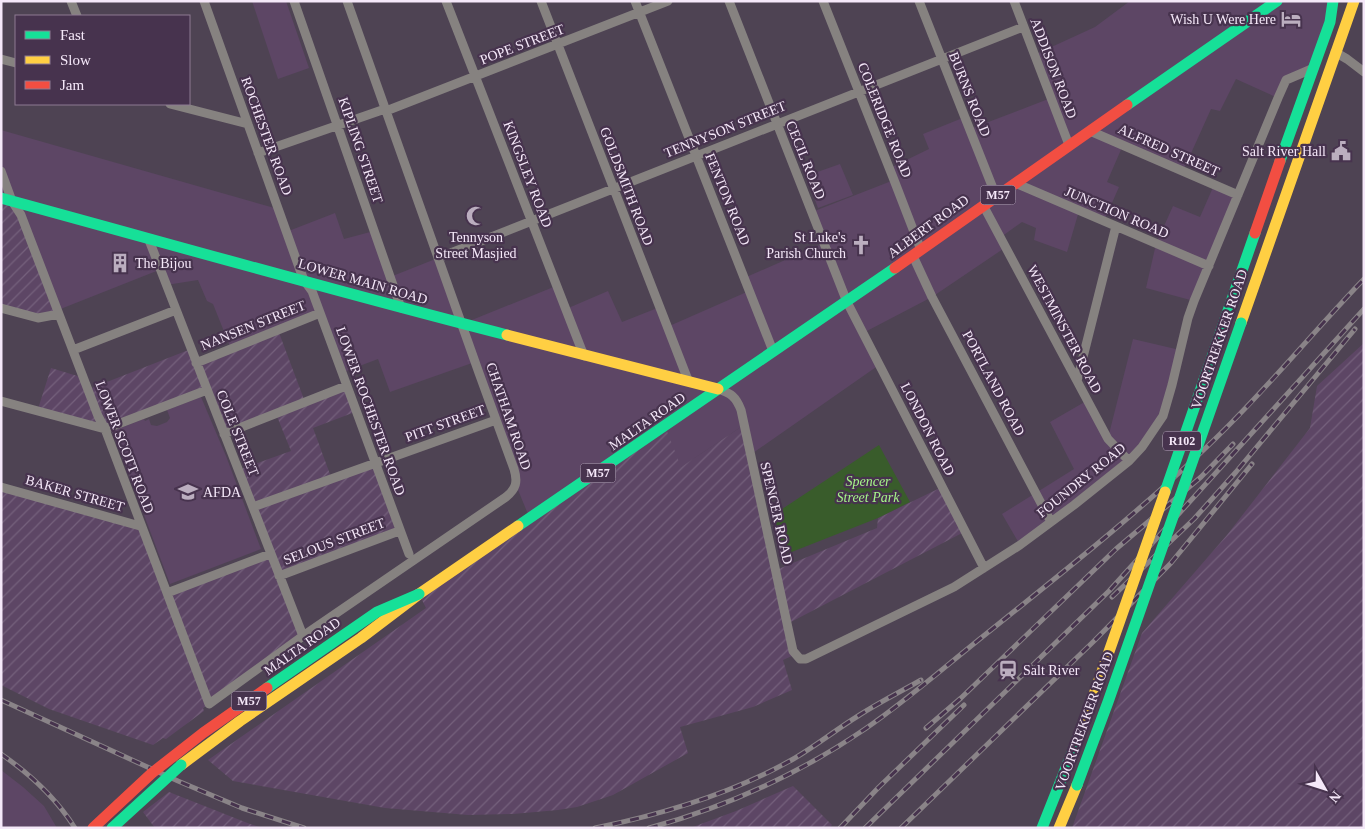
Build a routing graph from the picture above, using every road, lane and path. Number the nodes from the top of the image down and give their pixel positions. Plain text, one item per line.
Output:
1 (71, 1) edge
2 (204, 1) edge
3 (294, 1) edge
4 (347, 1) edge
5 (446, 1) edge
6 (541, 1) edge
7 (635, 1) edge
8 (668, 1) edge
9 (729, 1) edge
10 (823, 1) edge
11 (919, 1) edge
12 (1014, 1) edge
13 (1277, 1) edge
14 (1333, 1) edge
15 (1354, 1) edge
16 (640, 13) junction
17 (77, 15) edge
18 (1023, 27) junction
19 (558, 45) junction
20 (1335, 52) junction
21 (1, 59) edge
22 (942, 59) junction
23 (15, 63) edge
24 (1314, 68) junction
25 (1364, 72) edge
26 (476, 77) junction
27 (859, 91) junction
28 (174, 105) edge
29 (386, 110) junction
30 (777, 123) junction
31 (248, 124) junction
32 (338, 125) junction
33 (1090, 130) junction
34 (1069, 145) junction
35 (258, 153) junction
36 (695, 156) junction
37 (1, 171) edge
38 (1015, 183) junction
39 (613, 188) junction
40 (1238, 195) junction
41 (996, 196) junction
42 (7, 200) edge
43 (983, 205) junction
44 (531, 221) junction
45 (1116, 226) junction
46 (149, 240) junction
47 (917, 253) junction
48 (438, 258) junction
49 (1208, 266) junction
50 (304, 280) junction
51 (847, 302) junction
52 (1, 308) edge
53 (401, 308) junction
54 (176, 310) junction
55 (320, 313) junction
56 (59, 314) junction
57 (462, 324) junction
58 (73, 350) junction
59 (773, 352) junction
60 (584, 356) junction
61 (196, 363) junction
62 (688, 380) junction
63 (1077, 381) junction
64 (346, 386) junction
65 (718, 389) junction
66 (207, 390) junction
67 (1, 401) edge
68 (496, 420) junction
69 (105, 429) junction
70 (224, 434) junction
71 (1129, 461) junction
72 (375, 463) junction
73 (1, 487) edge
74 (253, 507) junction
75 (1051, 522) junction
76 (140, 526) junction
77 (400, 531) junction
78 (270, 554) junction
79 (408, 554) dead end
80 (984, 568) junction
81 (279, 576) junction
82 (167, 593) junction
83 (419, 594) junction
84 (303, 636) junction
85 (794, 655) joint
86 (209, 704) joint
87 (93, 828) edge
88 (112, 828) edge
89 (1042, 828) edge
90 (1059, 828) edge

1 - 17 street
2 - 31 street, ROCHESTER ROAD
3 - 32 street, KIPLING STREET
4 - 29 street, CHATHAM ROAD
5 - 26 street, KINGSLEY ROAD
6 - 19 street, GOLDSMITH ROAD
7 - 16 street, FENTON ROAD
8 - 16 street, POPE STREET
9 - 30 street, CECIL ROAD
10 - 27 street, COLERIDGE ROAD
11 - 22 street, BURNS ROAD
12 - 18 street, ADDISON ROAD
13 - 33 main road, ALBERT ROAD / M57
14 - 24 main road, VOORTREKKER ROAD / R102
15 - 20 main road, VOORTREKKER ROAD / R102
16 - 19 street, POPE STREET
16 - 36 street, FENTON ROAD
18 - 22 street, TENNYSON STREET
18 - 34 street, ADDISON ROAD
19 - 26 street, POPE STREET
19 - 39 street, GOLDSMITH ROAD
20 - 25 street
20 - 90 main road, VOORTREKKER ROAD / R102, bridge
21 - 23 street
22 - 27 street, TENNYSON STREET
22 - 41 street, BURNS ROAD
24 - 40 street, FOUNDRY ROAD
24 - 89 main road, VOORTREKKER ROAD / R102, bridge
26 - 29 street, POPE STREET
26 - 44 street, KINGSLEY ROAD
27 - 30 street, TENNYSON STREET
27 - 47 street, COLERIDGE ROAD
28 - 31 street
29 - 32 street, POPE STREET
29 - 48 street, CHATHAM ROAD
30 - 36 street, TENNYSON STREET
30 - 51 street, CECIL ROAD
31 - 35 street, ROCHESTER ROAD
32 - 35 street, POPE STREET
32 - 53 street, KIPLING STREET
33 - 34 main road, ALBERT ROAD / M57
33 - 40 street, ALFRED STREET
34 - 38 main road, ALBERT ROAD / M57
35 - 50 street, ROCHESTER ROAD
36 - 39 street, TENNYSON STREET
36 - 59 street, FENTON ROAD
37 - 42 street, LOWER SCOTT ROAD
38 - 41 main road, ALBERT ROAD / M57
38 - 45 street, JUNCTION ROAD
39 - 44 street, TENNYSON STREET
39 - 62 street, GOLDSMITH ROAD
40 - 49 street, FOUNDRY ROAD
41 - 43 main road, ALBERT ROAD / M57
42 - 46 main road, LOWER MAIN ROAD
42 - 56 street, LOWER SCOTT ROAD
43 - 47 main road, ALBERT ROAD / M57
43 - 63 street, WESTMINSTER ROAD
44 - 48 street, TENNYSON STREET
44 - 60 street, KINGSLEY ROAD
45 - 49 street, JUNCTION ROAD
45 - 63 street
46 - 50 main road, LOWER MAIN ROAD
46 - 54 street, COLE STREET
47 - 51 main road, ALBERT ROAD / M57
47 - 75 street, PORTLAND ROAD
48 - 57 street, CHATHAM ROAD
49 - 71 street, FOUNDRY ROAD
50 - 53 main road, LOWER MAIN ROAD
50 - 55 street, LOWER ROCHESTER ROAD
51 - 59 main road, ALBERT ROAD / M57
51 - 80 street, LONDON ROAD
52 - 56 street
53 - 57 main road, LOWER MAIN ROAD
54 - 58 street
54 - 61 street, COLE STREET
55 - 61 street, NANSEN STREET
55 - 64 street, LOWER ROCHESTER ROAD
56 - 58 street, LOWER SCOTT ROAD
57 - 60 main road, LOWER MAIN ROAD
57 - 68 street, CHATHAM ROAD
58 - 69 street, LOWER SCOTT ROAD
59 - 65 main road, ALBERT ROAD / M57
60 - 62 main road, LOWER MAIN ROAD
61 - 66 street, COLE STREET
62 - 65 main road, LOWER MAIN ROAD
63 - 71 street, WESTMINSTER ROAD
64 - 70 street
64 - 72 street, LOWER ROCHESTER ROAD
65 - 83 main road, MALTA ROAD / M57
65 - 85 street, SPENCER ROAD
66 - 69 street
66 - 70 street, COLE STREET
67 - 69 street
68 - 72 street, PITT STREET
68 - 84 street, CHATHAM ROAD
69 - 76 street, LOWER SCOTT ROAD
70 - 74 street, COLE STREET
71 - 75 street, FOUNDRY ROAD
72 - 74 street, PITT STREET
72 - 77 street, LOWER ROCHESTER ROAD
73 - 76 street, BAKER STREET
74 - 78 street, COLE STREET
75 - 80 street, FOUNDRY ROAD
76 - 82 street, LOWER SCOTT ROAD
77 - 79 street, LOWER ROCHESTER ROAD
77 - 81 street, SELOUS STREET
78 - 81 street, COLE STREET
78 - 82 street
80 - 85 street, FOUNDRY ROAD
81 - 84 street, COLE STREET
82 - 86 street, LOWER SCOTT ROAD
83 - 87 main road, MALTA ROAD / M57, bridge
83 - 88 main road, MALTA ROAD / M57, bridge
84 - 86 street, CHATHAM ROAD

